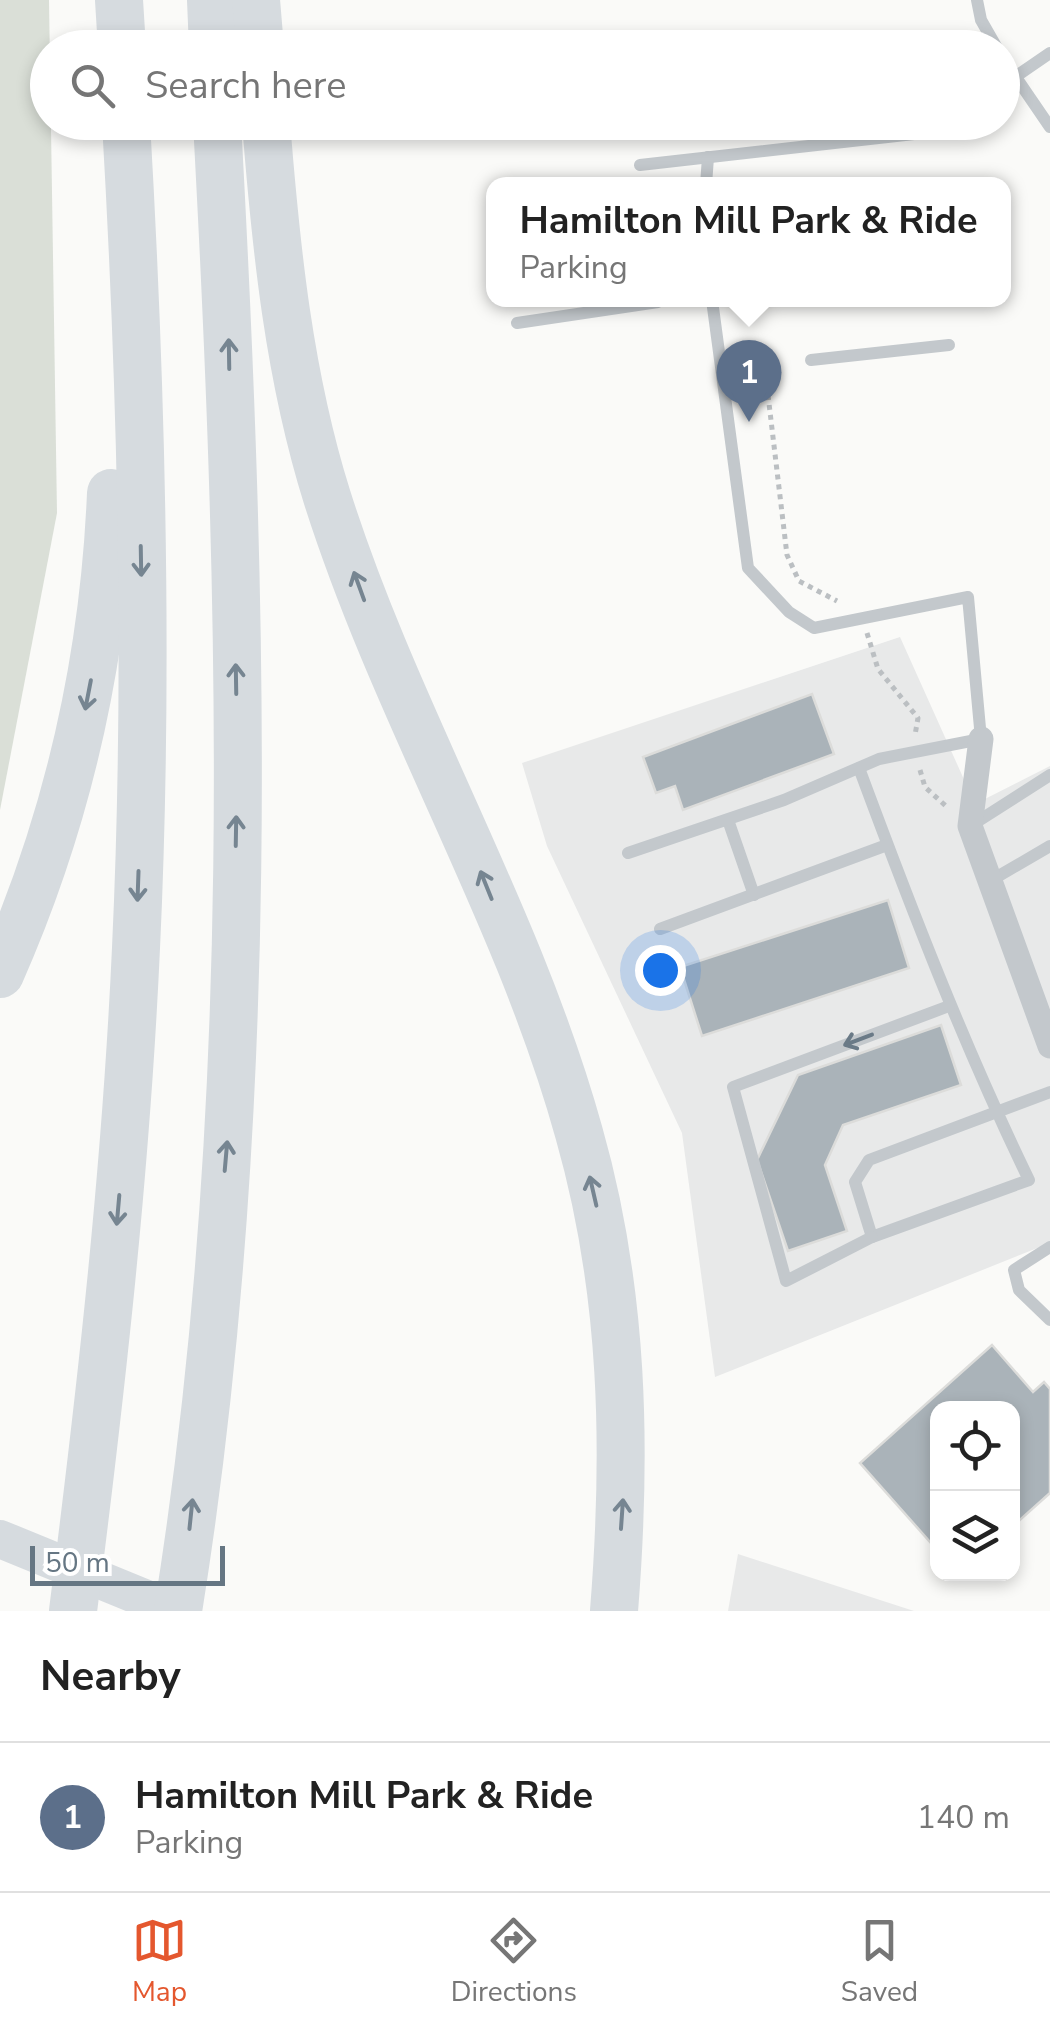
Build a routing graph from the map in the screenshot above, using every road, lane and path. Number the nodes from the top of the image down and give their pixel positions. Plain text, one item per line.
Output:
1 (119, 0) edge
2 (211, 0) edge
3 (256, 0) edge
4 (977, 0) edge
5 (121, 30) edge
6 (213, 30) edge
7 (258, 30) edge
8 (986, 30) edge
9 (1050, 53) edge
10 (1020, 73) edge
11 (1020, 85) edge
12 (1050, 127) edge
13 (127, 140) edge
14 (219, 140) edge
15 (268, 140) edge
16 (860, 140) edge
17 (708, 157) junction
18 (640, 165) dead end
19 (707, 177) edge
20 (136, 288) junction
21 (624, 307) edge
22 (713, 307) edge
23 (517, 323) dead end
24 (949, 344) dead end
25 (811, 360) dead end
26 (768, 396) dead end
27 (837, 601) dead end
28 (981, 739) junction
29 (859, 768) junction
30 (1050, 776) edge
31 (728, 820) junction
32 (970, 826) junction
33 (888, 845) junction
34 (1050, 846) edge
35 (628, 853) dead end
36 (990, 881) junction
37 (754, 895) junction
38 (660, 929) dead end
39 (0, 974) edge
40 (949, 1006) junction
41 (1050, 1046) edge
42 (1050, 1092) edge
43 (996, 1112) junction
44 (872, 1237) junction
45 (1050, 1247) edge
46 (1050, 1320) edge
47 (0, 1539) edge
48 (73, 1611) edge
49 (177, 1611) edge
50 (614, 1611) edge

1 - 5 highway
2 - 6 highway
3 - 7 highway
4 - 8 lane
9 - 10 lane
11 - 12 lane
13 - 20 highway
49 -> 14 highway
50 -> 15 highway
16 - 17 lane
17 - 18 lane
17 - 19 lane
20 -> 39 highway
20 -> 48 highway
21 - 23 lane
22 - 28 lane
24 - 25 lane
26 - 27 path
28 - 29 lane
28 - 32 street
29 - 31 lane
29 - 33 lane
30 - 32 lane
31 - 35 lane
31 - 37 lane
32 - 36 street
33 - 37 lane
33 - 40 lane
34 - 36 lane
36 - 41 street
37 - 38 lane
40 - 43 lane
40 -> 44 lane
42 - 43 lane
43 - 44 lane
43 - 44 lane
45 - 46 lane
47 - 49 main road

